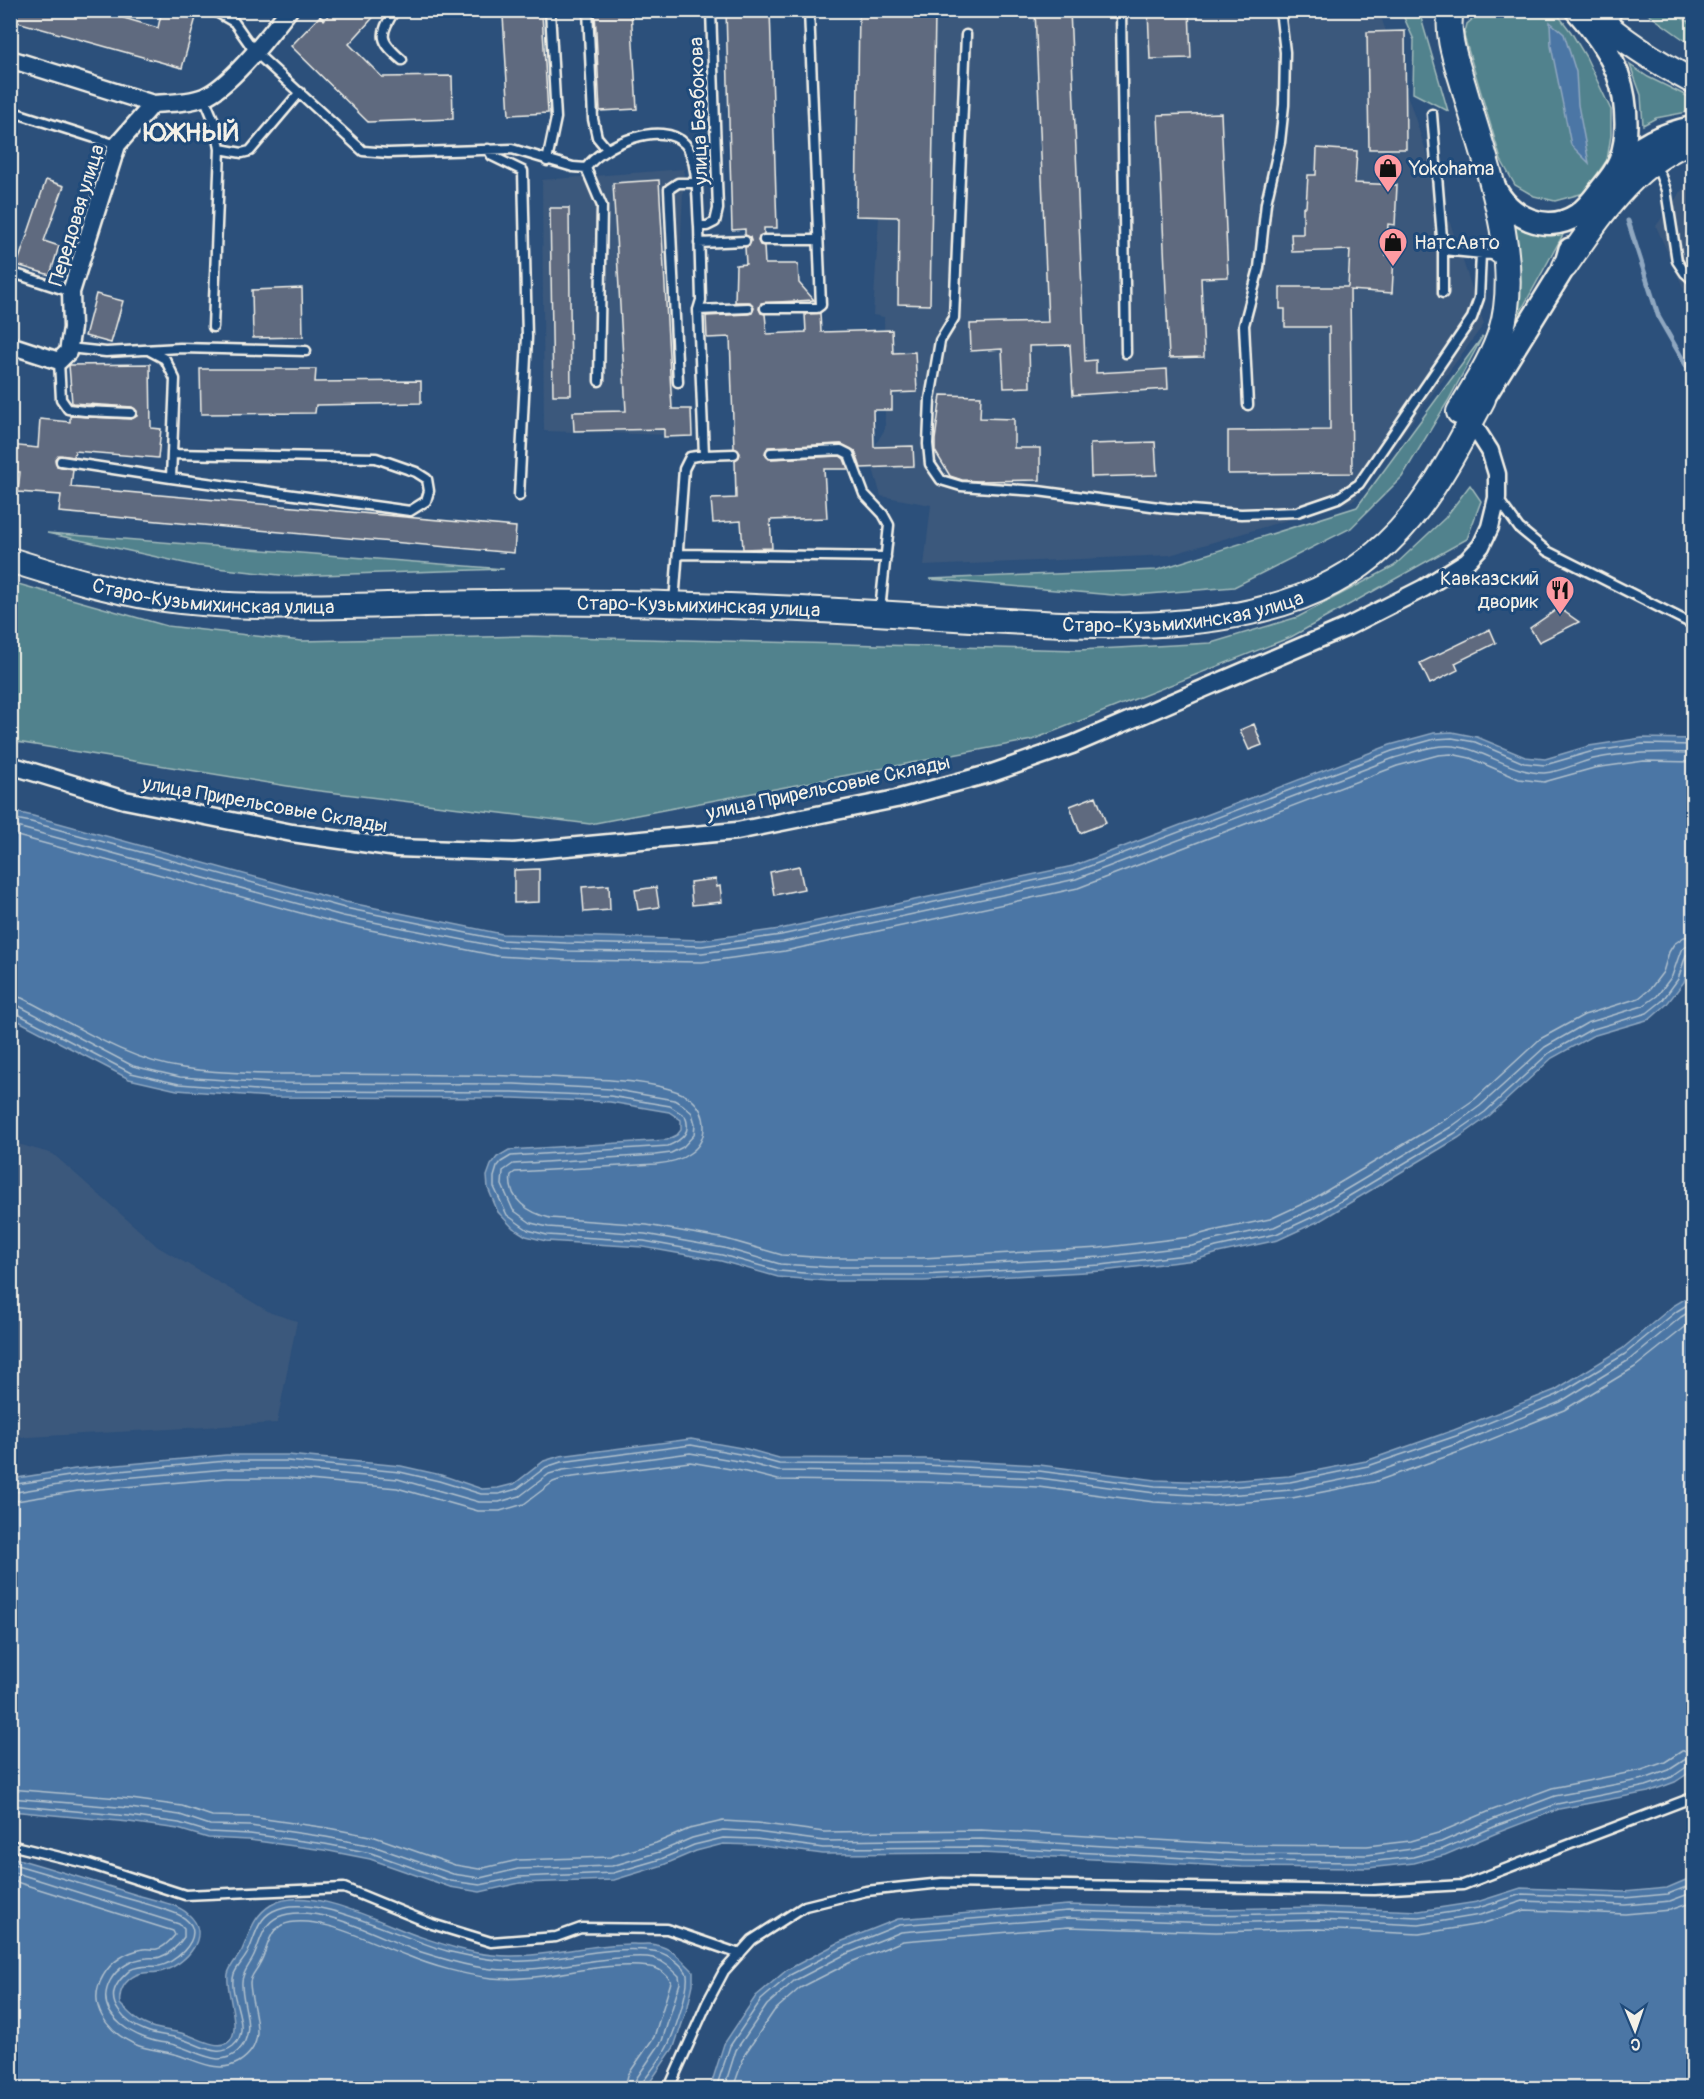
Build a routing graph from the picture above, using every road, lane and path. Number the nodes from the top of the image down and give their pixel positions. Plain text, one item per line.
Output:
1 (213, 10) edge
2 (289, 10) edge
3 (395, 10) edge
4 (550, 10) edge
5 (588, 10) edge
6 (711, 10) edge
7 (809, 10) edge
8 (1121, 10) edge
9 (1280, 10) edge
10 (1576, 10) edge
11 (1589, 10) edge
12 (1448, 16) edge
13 (1613, 20) edge
14 (966, 35) dead end
15 (255, 52) junction
16 (10, 59) edge
17 (402, 60) dead end
18 (1694, 82) edge
19 (300, 92) junction
20 (204, 97) junction
21 (153, 104) junction
22 (10, 111) edge
23 (1432, 114) dead end
24 (1694, 127) edge
25 (1694, 140) edge
26 (117, 145) junction
27 (220, 149) junction
28 (488, 149) junction
29 (607, 149) junction
30 (547, 160) junction
31 (1651, 163) junction
32 (586, 168) junction
33 (1488, 171) junction
34 (1611, 176) junction
35 (695, 183) junction
36 (1587, 207) junction
37 (699, 226) junction
38 (1503, 233) junction
39 (764, 240) dead end
40 (817, 240) junction
41 (745, 241) dead end
42 (699, 243) junction
43 (1443, 250) junction
44 (1480, 253) junction
45 (1565, 266) junction
46 (1507, 269) junction
47 (10, 272) edge
48 (1694, 281) edge
49 (70, 292) junction
50 (1443, 293) dead end
51 (748, 308) dead end
52 (765, 308) dead end
53 (698, 310) junction
54 (213, 327) dead end
55 (10, 345) edge
56 (150, 351) junction
57 (306, 351) dead end
58 (1126, 352) dead end
59 (64, 354) junction
60 (599, 381) dead end
61 (678, 382) dead end
62 (1248, 405) dead end
63 (1472, 409) junction
64 (130, 412) dead end
65 (771, 453) dead end
66 (172, 454) junction
67 (734, 454) dead end
68 (704, 455) junction
69 (61, 461) dead end
70 (171, 478) junction
71 (519, 496) dead end
72 (1497, 498) junction
73 (679, 554) junction
74 (886, 557) junction
75 (10, 560) edge
76 (674, 604) junction
77 (880, 613) junction
78 (1694, 625) edge
79 (10, 765) edge
80 (1694, 1797) edge
81 (10, 1845) edge
82 (740, 1954) junction
83 (669, 2088) edge

1 - 15 lane
2 - 15 street
3 - 17 lane
4 - 30 lane
5 - 29 lane
6 - 37 lane, улица Безбокова
7 - 40 lane
8 - 58 lane
9 - 62 lane
10 - 34 street
11 - 13 main road
12 - 33 main road, Старо-Кузьмихинская улица
13 - 18 main road
14 - 44 lane
15 - 19 lane
15 - 20 street
16 - 21 street
19 - 27 lane
19 - 28 lane
20 - 21 street
20 - 27 lane
21 - 26 street, Передовая улица
22 - 26 lane
23 - 43 lane
24 - 34 street
25 - 31 main road, Старо-Кузьмихинская улица
26 - 49 street, Передовая улица
27 - 54 lane
28 - 30 lane
28 - 71 lane
29 - 32 lane
29 - 35 lane
30 - 32 lane
31 - 45 main road, Старо-Кузьмихинская улица
31 - 48 lane
32 - 60 lane
33 - 36 street
33 - 38 main road, Старо-Кузьмихинская улица
34 - 36 street
35 - 37 lane
35 - 61 lane
36 - 45 street, Старо-Кузьмихинская улица
37 - 42 lane
38 - 44 lane
38 - 46 main road, Старо-Кузьмихинская улица
39 - 40 lane
40 - 52 lane
41 - 42 lane
42 - 53 lane
43 - 44 lane
43 - 50 lane
44 - 46 lane
45 - 63 street, Старо-Кузьмихинская улица
46 - 63 main road, Старо-Кузьмихинская улица
47 - 49 lane
49 - 59 street, Передовая улица
51 - 53 lane
53 - 68 lane
55 - 59 street
56 - 57 lane
56 - 59 lane
56 - 66 lane
59 - 64 lane
63 - 72 street, улица Прирельсовые Склады
63 - 77 main road, Старо-Кузьмихинская улица
65 - 74 lane
66 - 70 lane
66 - 70 lane
67 - 68 lane
68 - 73 lane
69 - 70 lane
72 - 78 lane
72 - 79 street, улица Прирельсовые Склады
73 - 74 lane
73 - 76 lane
74 - 77 lane
75 - 76 main road, Старо-Кузьмихинская улица
76 - 77 main road, Старо-Кузьмихинская улица
80 - 82 lane
81 - 82 lane
82 - 83 lane

